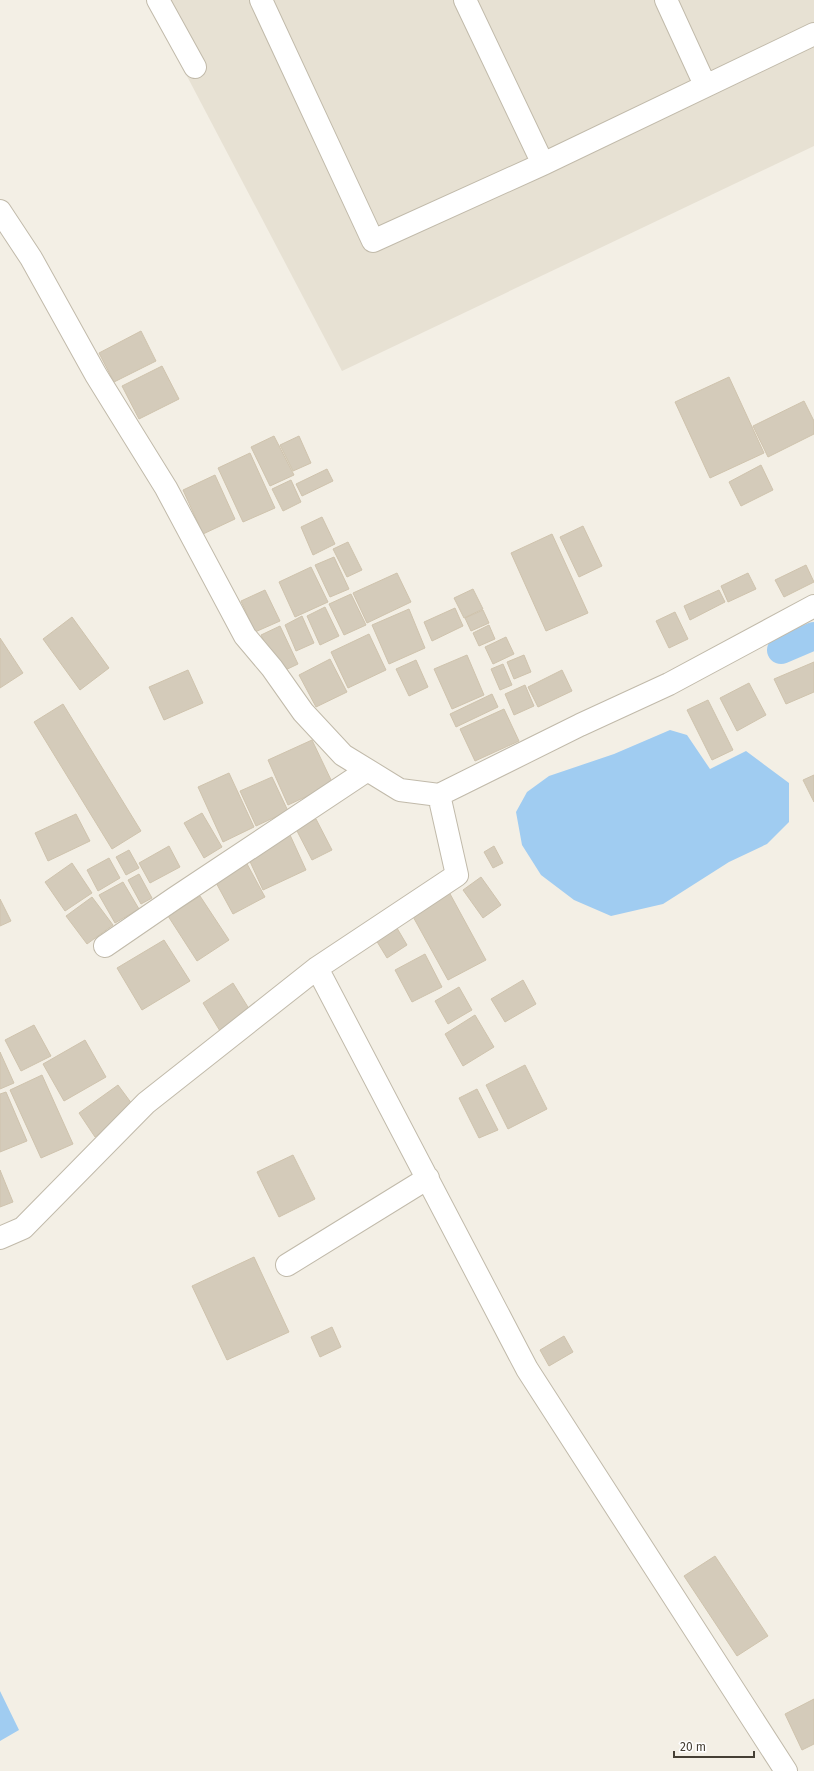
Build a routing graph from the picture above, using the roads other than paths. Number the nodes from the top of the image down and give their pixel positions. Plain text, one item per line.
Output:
1 (158, 0) edge
2 (261, 0) edge
3 (465, 0) edge
4 (666, 0) edge
5 (814, 34) edge
6 (195, 67) dead end
7 (705, 85) junction
8 (542, 164) junction
9 (0, 211) edge
10 (814, 606) edge
11 (366, 771) junction
12 (438, 795) junction
13 (105, 946) dead end
14 (317, 968) junction
15 (428, 1178) junction
16 (0, 1238) edge
17 (287, 1265) dead end
18 (786, 1771) edge

1 - 6 street
2 - 8 street
3 - 8 street
4 - 7 street
5 - 7 street
7 - 8 street
9 - 11 street
10 - 12 street
11 - 12 street
11 - 13 street
12 - 14 street
14 - 15 street
14 - 16 street
15 - 17 street
15 - 18 street

